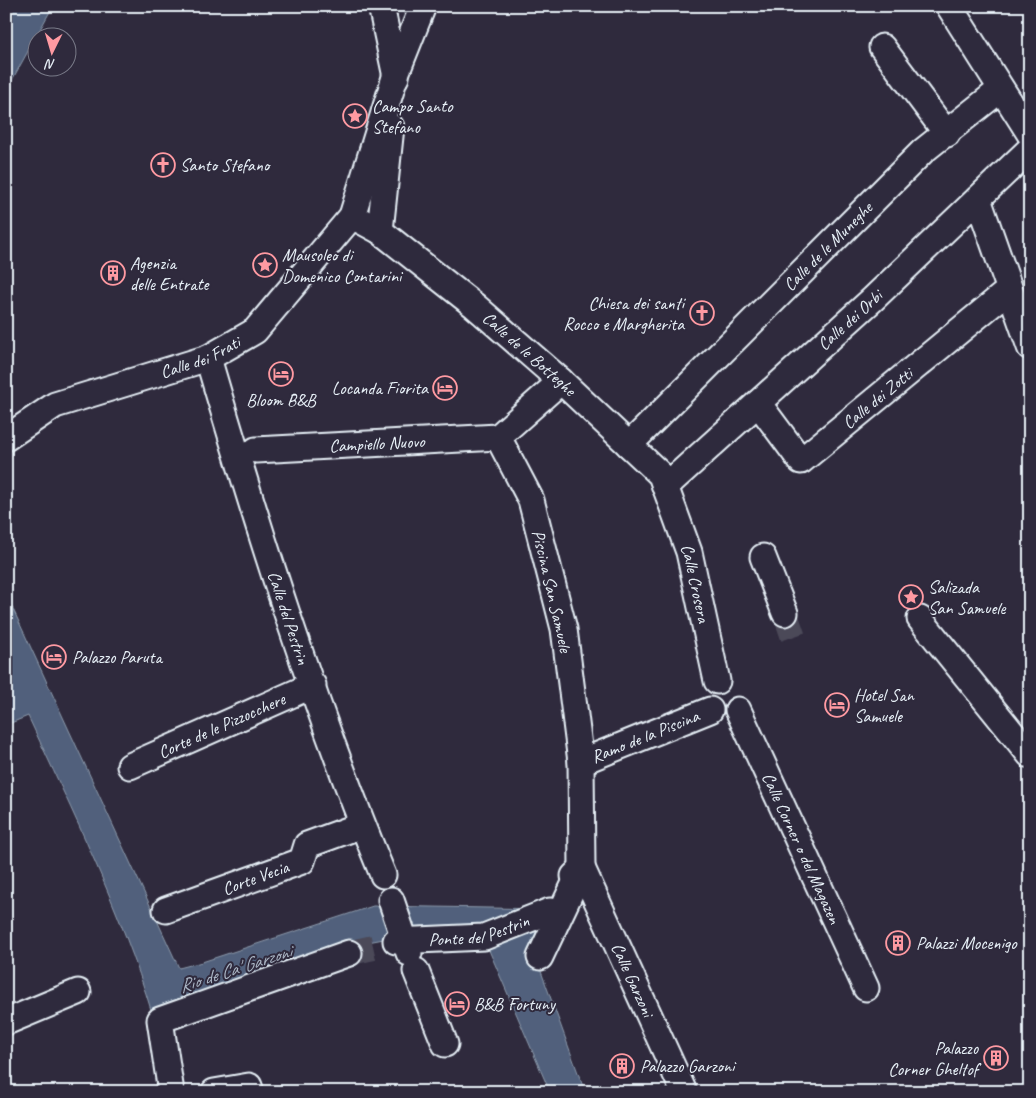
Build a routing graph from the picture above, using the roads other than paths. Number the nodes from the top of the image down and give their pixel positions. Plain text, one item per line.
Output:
1 (380, 6) edge
2 (423, 6) edge
3 (948, 6) edge
4 (882, 47) dead end
5 (396, 74) junction
6 (1001, 89) junction
7 (946, 134) junction
8 (1030, 134) edge
9 (1030, 149) edge
10 (978, 199) junction
11 (352, 216) junction
12 (380, 231) junction
13 (1009, 290) junction
14 (1030, 347) edge
15 (208, 358) junction
16 (561, 381) junction
17 (758, 403) junction
18 (498, 437) junction
19 (6, 438) edge
20 (631, 442) junction
21 (245, 452) junction
22 (665, 487) junction
23 (763, 557) dead end
24 (784, 613) tunnel mouth
25 (920, 619) dead end
26 (717, 681) dead end
27 (312, 685) junction
28 (710, 710) dead end
29 (738, 710) dead end
30 (1030, 755) edge
31 (581, 762) junction
32 (130, 766) dead end
33 (362, 825) junction
34 (582, 868) junction
35 (383, 875) dead end
36 (391, 900) dead end
37 (166, 910) dead end
38 (552, 912) junction
39 (406, 951) junction
40 (349, 953) tunnel mouth
41 (540, 957) dead end
42 (866, 988) dead end
43 (78, 992) dead end
44 (6, 1022) edge
45 (444, 1044) dead end
46 (171, 1092) edge
47 (214, 1092) edge
48 (251, 1092) edge
49 (684, 1092) edge

1 - 5 street
2 - 5 street
3 - 6 street
4 - 7 street
5 - 11 street
5 - 12 street
6 - 7 street, Calle de le Muneghe
6 - 8 street
7 - 20 street, Calle de le Muneghe
9 - 10 street, Calle dei Orbi
10 - 13 street
10 - 17 street, Calle dei Orbi
11 - 12 street
11 - 15 street, Calle dei Frati
12 - 16 street, Calle de le Botteghe
13 - 14 street
13 - 17 street, Calle dei Zotti
15 - 19 street, Calle dei Frati
15 - 21 street, Calle del Pestrin
16 - 18 street
16 - 20 street, Calle de le Botteghe
17 - 22 street, Calle dei Orbi
18 - 21 street, Campiello Nuovo
18 - 31 street, Piscina San Samuele
20 - 22 street, Calle de le Botteghe
21 - 27 street, Calle del Pestrin
22 - 26 street, Calle Crosera
23 - 24 street
25 - 30 street
27 - 32 street, Corte de le Pizzocchere
27 - 33 street, Calle del Pestrin
28 - 31 street, Ramo de la Piscina
29 - 42 street, Calle Corner o del Magazen
31 - 34 street, Piscina San Samuele
33 - 35 street, Calle del Pestrin
33 - 37 street, Corte Vecia
34 - 38 street, Piscina San Samuele
34 - 49 street, Calle Garzoni
36 - 39 street
38 - 39 street, Ponte del Pestrin
38 - 41 street, Piscina San Samuele
39 - 45 street
40 - 46 street
43 - 44 street
47 - 48 street

